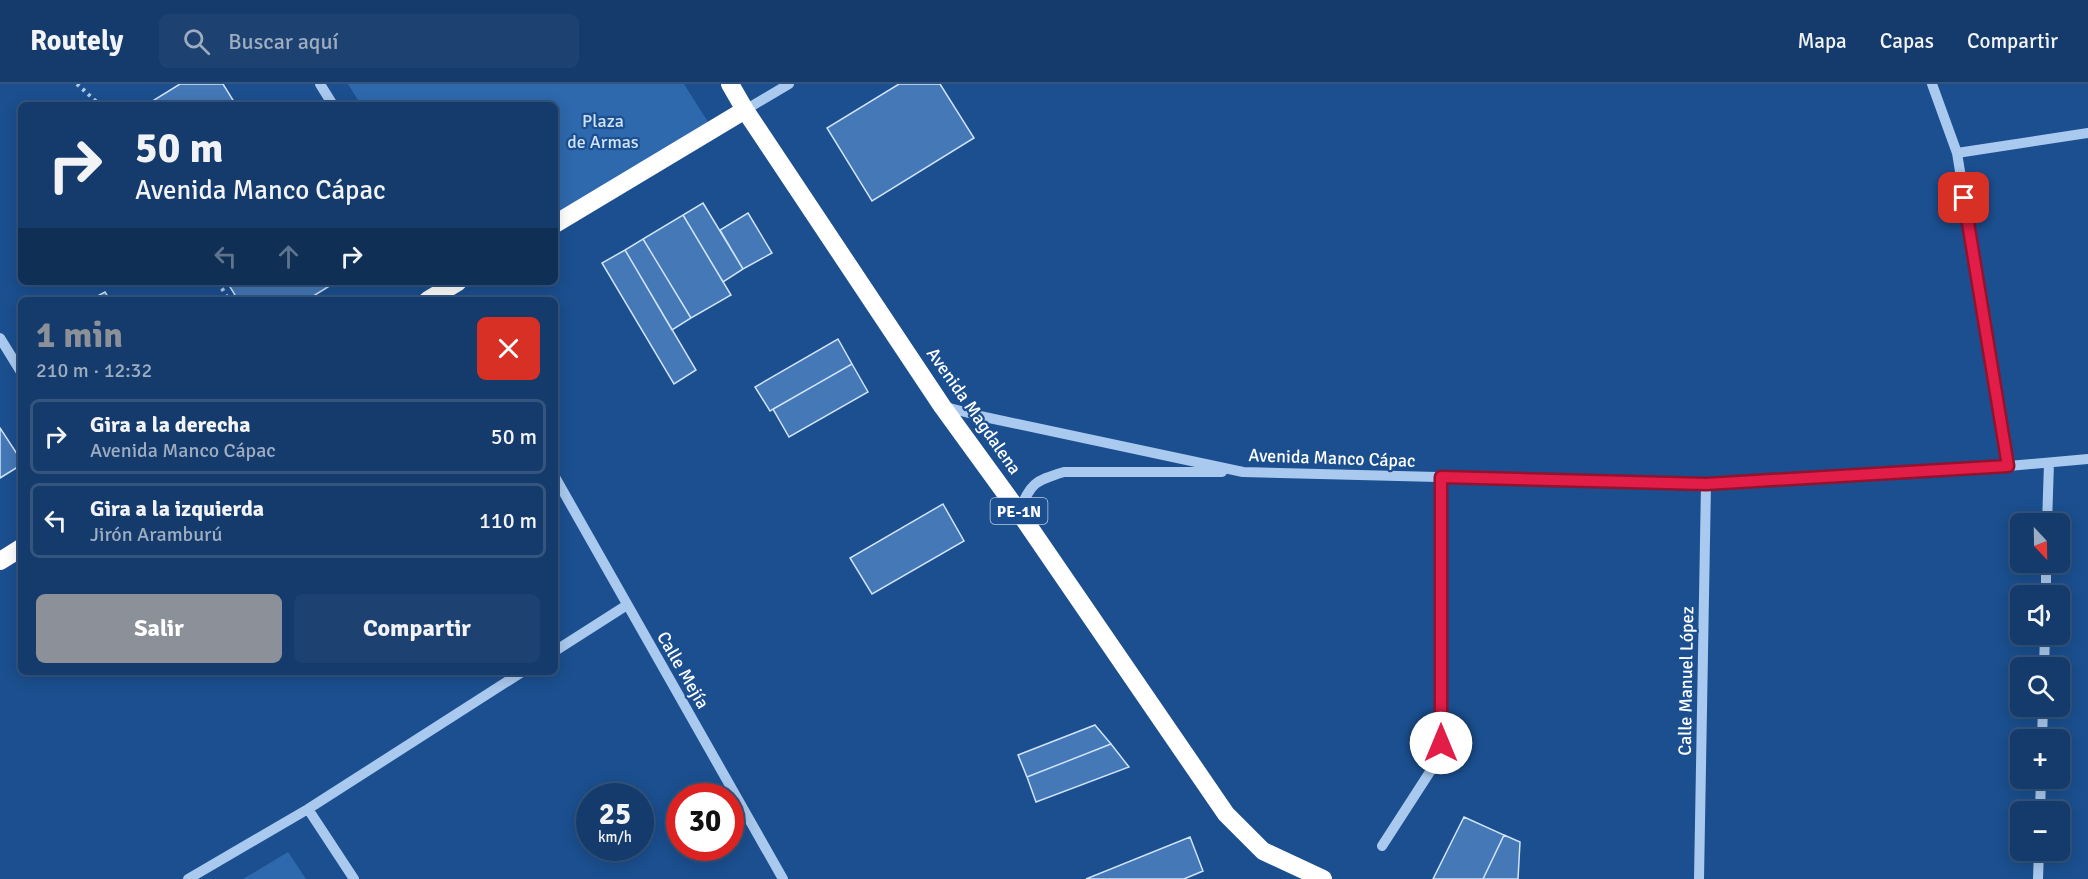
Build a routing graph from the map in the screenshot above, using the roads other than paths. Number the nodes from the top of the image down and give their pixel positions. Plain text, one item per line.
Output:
1 (320, 84) edge
2 (730, 84) edge
3 (789, 84) edge
4 (1932, 84) edge
5 (331, 102) edge
6 (745, 110) junction
7 (2088, 133) edge
8 (1957, 153) junction
9 (558, 222) edge
10 (451, 288) edge
11 (434, 297) edge
12 (0, 338) edge
13 (18, 367) edge
14 (942, 406) junction
15 (2088, 459) edge
16 (2049, 463) junction
17 (2008, 466) junction
18 (1243, 472) junction
19 (1441, 477) junction
20 (558, 482) edge
21 (1706, 484) junction
22 (1020, 512) junction
23 (2048, 513) edge
24 (18, 550) edge
25 (0, 561) edge
26 (627, 605) junction
27 (558, 649) edge
28 (517, 675) edge
29 (308, 809) junction
30 (1382, 846) dead end
31 (2039, 861) edge
32 (188, 879) edge
33 (354, 879) edge
34 (783, 879) edge
35 (1323, 879) edge
36 (1699, 879) edge
37 (2038, 879) edge

1 - 5 street
2 - 6 highway, PE-1N
3 - 6 street
4 - 8 street
6 - 9 highway
6 - 14 highway, Avenida Magdalena / PE-1N
7 - 8 street
8 - 17 street
10 - 11 highway
12 - 13 street
14 - 18 street, Avenida Manco Cápac
14 - 22 highway, Avenida Magdalena / PE-1N
15 - 16 street, Avenida Manco Cápac
16 - 17 street, Avenida Manco Cápac
16 - 23 street
17 - 21 street, Avenida Manco Cápac
18 - 19 street, Avenida Manco Cápac
18 - 22 street
19 - 21 street, Avenida Manco Cápac
19 - 30 street
20 - 26 street, Calle Mejía
21 - 36 street, Calle Manuel López
22 - 35 highway, Avenida Magdalena / PE-1N
24 - 25 highway
26 - 27 street
26 - 34 street, Calle Mejía
28 - 29 street
29 - 32 street
29 - 33 street
31 - 37 street

